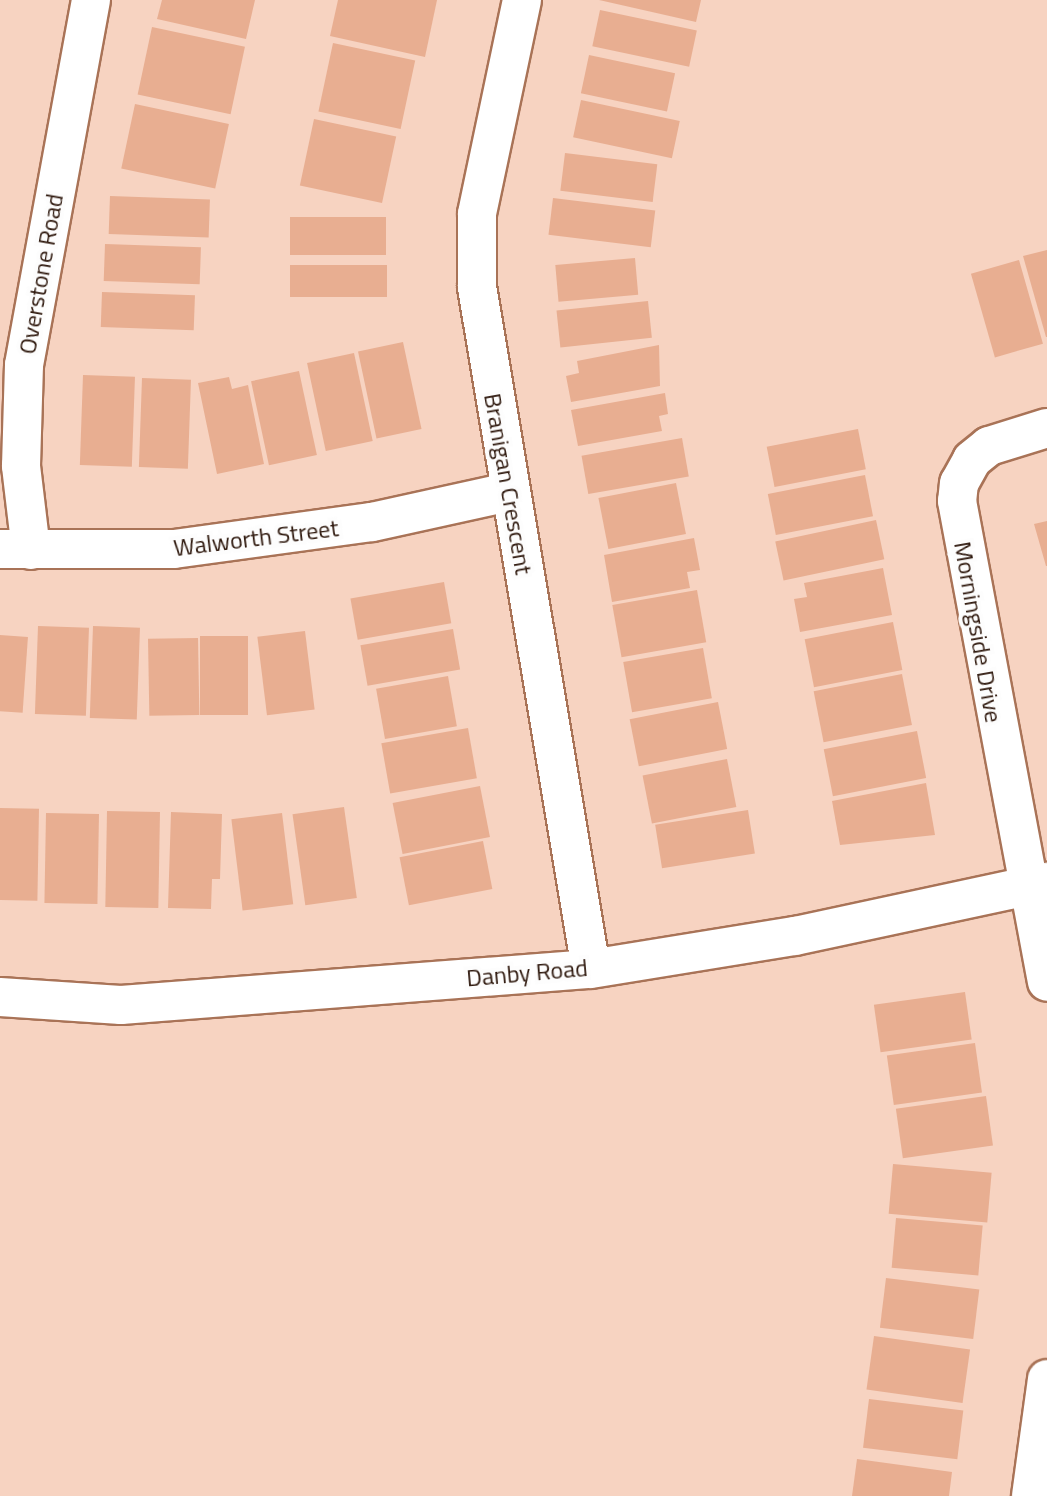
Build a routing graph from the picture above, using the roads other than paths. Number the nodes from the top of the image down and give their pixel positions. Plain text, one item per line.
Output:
1 (91, 0) edge
2 (522, 0) edge
3 (1047, 428) edge
4 (509, 492) junction
5 (16, 550) edge
6 (1037, 885) edge
7 (591, 969) junction
8 (1047, 982) edge
9 (0, 997) edge
10 (1047, 1379) edge
11 (1031, 1496) edge

1 - 5 street, Overstone Road
2 - 4 street, Branigan Crescent
3 - 6 street, Morningside Drive
4 - 5 street, Walworth Street
4 - 7 street, Branigan Crescent
6 - 7 street, Danby Road
6 - 8 street, Morningside Drive
7 - 9 street, Danby Road
10 - 11 street

